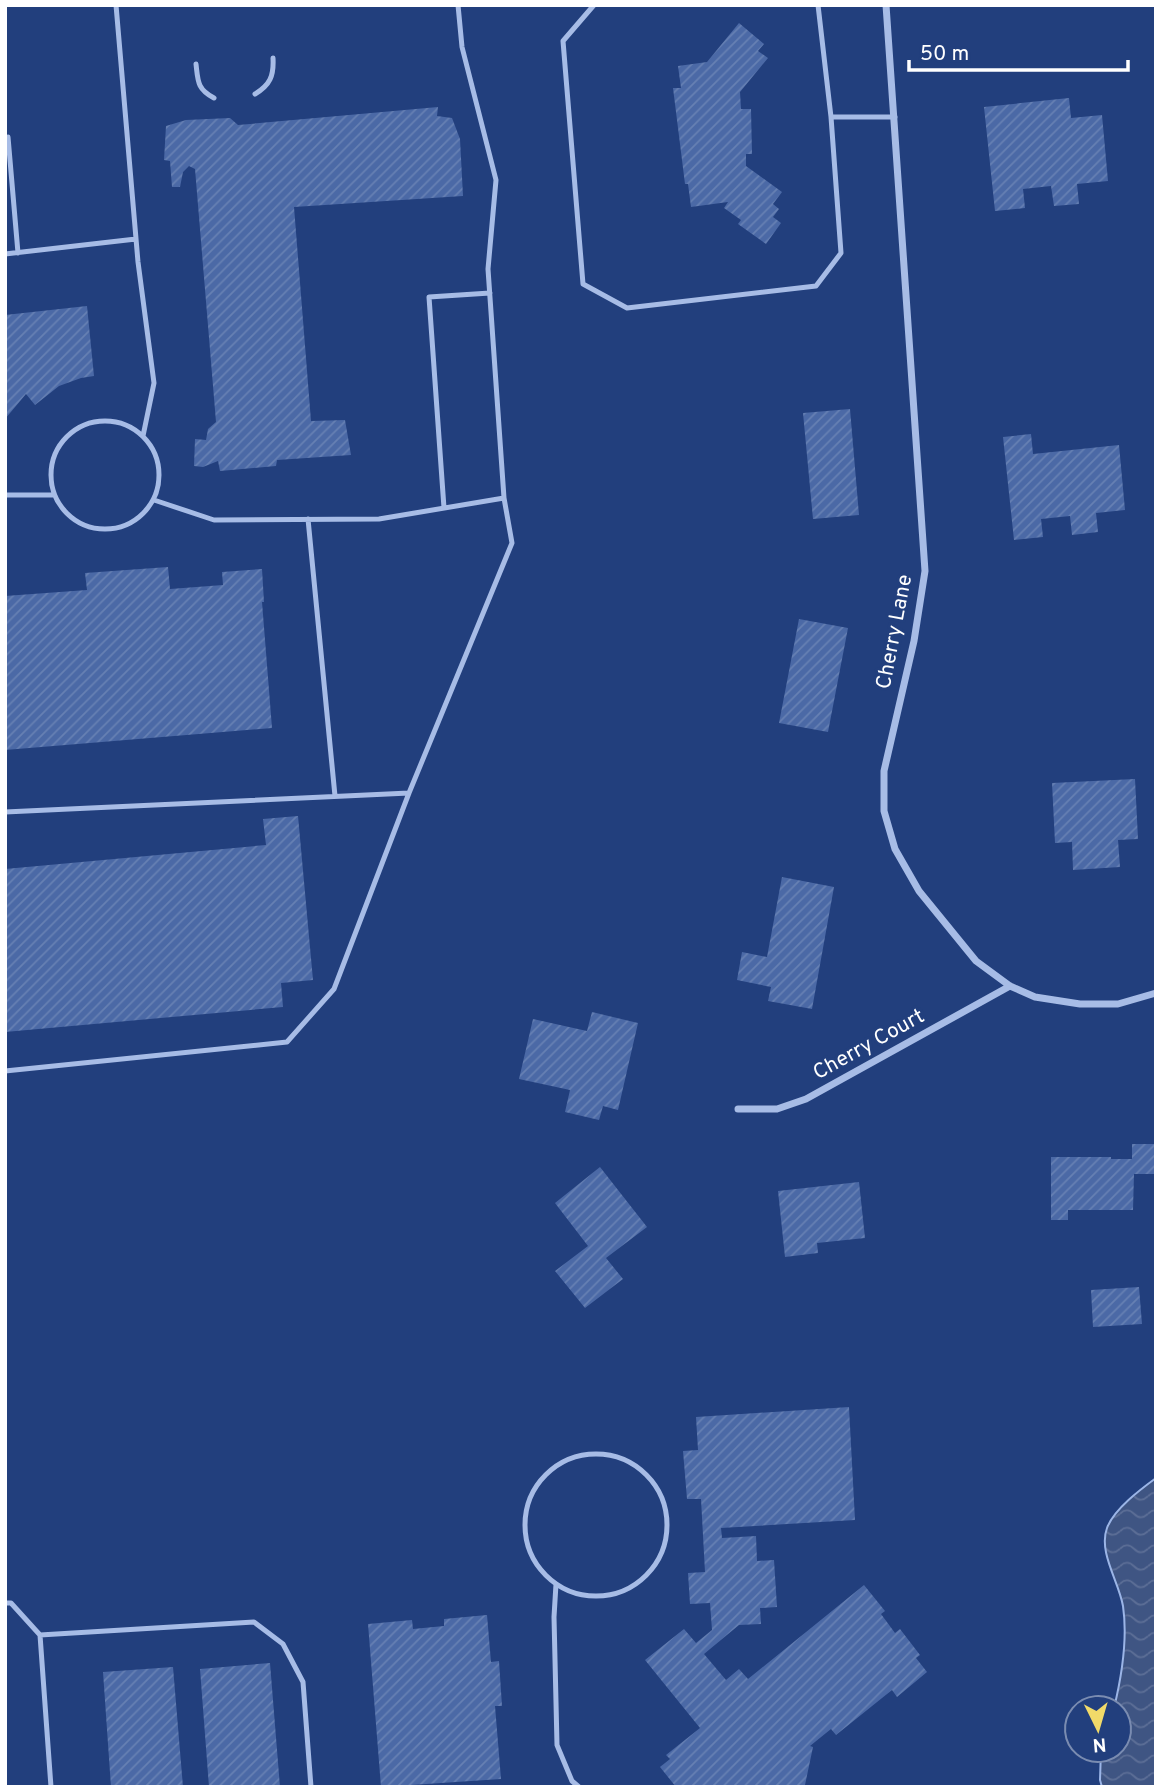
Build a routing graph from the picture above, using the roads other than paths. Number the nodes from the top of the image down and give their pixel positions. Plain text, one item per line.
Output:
1 (116, 5) edge
2 (458, 5) edge
3 (594, 5) edge
4 (818, 5) edge
5 (886, 5) edge
6 (273, 58) dead end
7 (196, 64) dead end
8 (255, 94) dead end
9 (214, 97) dead end
10 (831, 117) junction
11 (895, 117) junction
12 (8, 137) dead end
13 (136, 239) junction
14 (18, 253) junction
15 (5, 254) edge
16 (490, 293) junction
17 (143, 436) junction
18 (5, 495) edge
19 (53, 495) junction
20 (504, 498) junction
21 (154, 500) junction
22 (444, 508) junction
23 (308, 519) junction
24 (410, 793) junction
25 (335, 796) junction
26 (5, 812) edge
27 (1010, 986) junction
28 (1156, 993) edge
29 (5, 1070) edge
30 (738, 1109) dead end
31 (556, 1584) junction
32 (5, 1603) edge
33 (40, 1634) junction
34 (51, 1787) edge
35 (310, 1787) edge
36 (579, 1787) edge

1 - 13 lane
2 - 16 lane
3 - 10 lane
4 - 10 lane
5 - 11 street, Cherry Lane
6 - 8 lane
7 - 9 lane
10 - 11 lane
11 - 27 street, Cherry Lane
12 - 14 lane
13 - 14 lane
13 - 17 lane
14 - 15 lane
16 - 20 lane
16 - 22 lane
17 - 19 lane
17 - 21 lane
18 - 19 lane
19 - 21 lane
20 - 22 lane
20 - 24 lane
21 - 23 lane
22 - 23 lane
23 - 25 lane
24 - 25 lane
24 - 29 lane
25 - 26 lane
27 - 28 street, Cherry Lane
27 - 30 street, Cherry Court
31 - 31 lane
31 - 36 lane
32 - 33 lane
33 - 34 lane
33 - 35 lane

